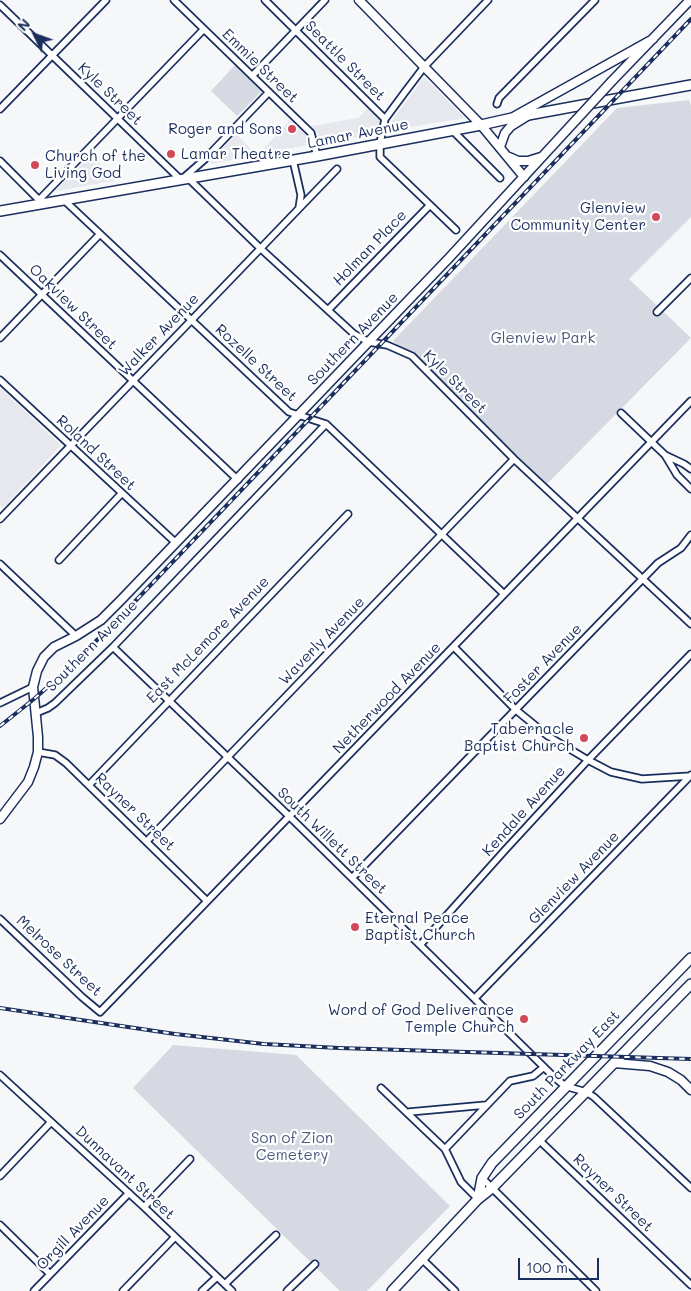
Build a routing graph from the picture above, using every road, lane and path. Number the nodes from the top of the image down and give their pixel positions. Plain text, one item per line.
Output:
1 (106, 0) edge
2 (174, 0) edge
3 (265, 0) edge
4 (325, 0) edge
5 (488, 0) edge
6 (595, 0) edge
7 (690, 0) edge
8 (362, 1) edge
9 (0, 5) edge
10 (204, 29) junction
11 (295, 30) junction
12 (653, 38) junction
13 (52, 55) junction
14 (424, 67) junction
15 (252, 76) junction
16 (691, 85) edge
17 (269, 92) junction
18 (497, 104) dead end
19 (0, 109) edge
20 (530, 114) junction
21 (118, 118) junction
22 (512, 118) junction
23 (385, 119) junction
24 (481, 125) junction
25 (452, 130) junction
26 (380, 143) junction
27 (500, 147) junction
28 (317, 156) junction
29 (543, 156) junction
30 (507, 157) junction
31 (292, 160) junction
32 (0, 161) edge
33 (337, 169) dead end
34 (524, 177) junction
35 (500, 178) dead end
36 (185, 179) junction
37 (64, 200) junction
38 (41, 202) junction
39 (430, 205) junction
40 (299, 208) junction
41 (0, 212) edge
42 (456, 230) dead end
43 (100, 234) junction
44 (260, 248) junction
45 (0, 255) edge
46 (691, 278) edge
47 (42, 295) junction
48 (329, 309) junction
49 (657, 312) dead end
50 (191, 320) junction
51 (0, 338) edge
52 (369, 342) junction
53 (0, 380) edge
54 (132, 381) junction
55 (691, 401) edge
56 (622, 413) dead end
57 (299, 415) junction
58 (326, 424) junction
59 (651, 442) junction
60 (70, 446) junction
61 (665, 455) junction
62 (514, 459) junction
63 (691, 470) edge
64 (238, 480) junction
65 (691, 489) edge
66 (122, 493) junction
67 (348, 514) dead end
68 (578, 518) junction
69 (0, 519) edge
70 (442, 534) junction
71 (691, 535) edge
72 (176, 543) junction
73 (59, 560) dead end
74 (0, 564) edge
75 (642, 579) junction
76 (504, 594) junction
77 (691, 624) edge
78 (76, 636) junction
79 (113, 647) junction
80 (454, 647) junction
81 (691, 654) edge
82 (33, 687) junction
83 (2, 700) edge
84 (170, 700) junction
85 (516, 710) junction
86 (36, 712) junction
87 (38, 752) junction
88 (228, 757) junction
89 (588, 760) junction
90 (691, 776) edge
91 (89, 785) junction
92 (289, 816) junction
93 (0, 819) edge
94 (148, 841) junction
95 (352, 878) junction
96 (207, 901) junction
97 (0, 919) edge
98 (421, 944) junction
99 (691, 958) edge
100 (691, 984) edge
101 (475, 998) junction
102 (100, 1012) joint
103 (614, 1063) junction
104 (544, 1067) junction
105 (0, 1075) edge
106 (565, 1086) junction
107 (381, 1088) dead end
108 (691, 1090) edge
109 (586, 1092) junction
110 (486, 1105) junction
111 (409, 1112) junction
112 (51, 1122) junction
113 (540, 1140) junction
114 (445, 1148) junction
115 (190, 1159) dead end
116 (0, 1176) edge
117 (482, 1178) junction
118 (492, 1188) junction
119 (691, 1188) edge
120 (129, 1193) junction
121 (478, 1199) junction
122 (144, 1207) junction
123 (0, 1225) edge
124 (276, 1235) dead end
125 (175, 1237) junction
126 (422, 1259) junction
127 (315, 1264) dead end
128 (50, 1274) junction
129 (217, 1277) junction
130 (225, 1284) junction
131 (691, 1285) edge
132 (34, 1291) edge
133 (123, 1291) edge
134 (202, 1291) edge
135 (232, 1291) edge
136 (287, 1291) edge
137 (392, 1291) edge
138 (455, 1291) edge
139 (596, 1291) edge

1 - 13 street
2 - 10 street, Emmie Street
3 - 11 street, Seattle Street
4 - 11 street
5 - 14 street
6 - 18 street
7 - 12 main road, Southern Avenue
8 - 14 main road
9 - 13 street, Kyle Street
10 - 15 street, Emmie Street
10 - 21 street
11 - 15 street
11 - 23 street, Seattle Street
12 - 22 main road
12 - 29 main road, Southern Avenue, bridge
13 - 19 street
13 - 21 street, Kyle Street
14 - 23 street
14 - 24 main road
15 - 17 street, Emmie Street
16 - 20 main road, Lamar Avenue
17 - 28 street, Emmie Street
17 - 36 street
20 - 22 main road, Lamar Avenue
20 - 27 main road
21 - 36 street, Kyle Street
21 - 38 street
22 - 24 main road, Lamar Avenue
23 - 26 street
24 - 25 main road, Lamar Avenue
24 - 27 main road
25 - 26 main road, Lamar Avenue
25 - 35 street
26 - 28 main road, Lamar Avenue
26 - 39 street
27 - 30 main road
28 - 31 main road, Lamar Avenue
29 - 30 main road
29 - 34 main road, Southern Avenue
30 - 34 main road
31 - 36 main road, Lamar Avenue
31 - 40 street
32 - 38 street
33 - 40 street, Walker Avenue
34 - 52 main road, Southern Avenue
36 - 37 main road, Lamar Avenue
36 - 44 street, Kyle Street
37 - 38 main road, Lamar Avenue
37 - 43 street, Rozelle Street
38 - 41 main road, Lamar Avenue
39 - 42 street
39 - 48 street, Holman Place
40 - 44 street, Walker Avenue
43 - 47 street
43 - 50 street, Rozelle Street
44 - 48 street, Kyle Street
44 - 50 street, Walker Avenue
45 - 47 street, Oakview Street
46 - 49 street
47 - 51 street
47 - 54 street, Oakview Street
48 - 52 street, Kyle Street
50 - 54 street, Walker Avenue
50 - 57 street, Rozelle Street
52 - 57 main road, Southern Avenue
52 - 62 street, Kyle Street
53 - 60 street, Roland Street
54 - 60 street, Walker Avenue
54 - 64 street, Oakview Street
55 - 59 street, Netherwood Avenue
56 - 59 street
57 - 58 street, Rozelle Street
57 - 64 main road, Southern Avenue
58 - 70 street, Rozelle Street
58 - 79 street, Southern Avenue
59 - 61 street
59 - 68 street, Netherwood Avenue
60 - 66 street, Roland Street
60 - 69 street, Walker Avenue
61 - 63 street
61 - 65 street
62 - 68 street, Kyle Street
62 - 70 street, Waverly Avenue
64 - 72 main road, Southern Avenue
66 - 72 street, Roland Street
66 - 73 street
67 - 84 street, East McLemore Avenue
68 - 75 street, Kyle Street
68 - 76 street, Netherwood Avenue
70 - 76 street, Rozelle Street
70 - 88 street, Waverly Avenue
71 - 75 street, Foster Avenue
72 - 78 main road, Southern Avenue
74 - 78 street
75 - 77 street, Kyle Street
75 - 85 street, Foster Avenue
76 - 80 street, Netherwood Avenue
78 - 82 main road, Southern Avenue
79 - 84 street, South Willett Street
79 - 86 street, Southern Avenue
80 - 85 street
80 - 92 street, Netherwood Avenue
81 - 89 street, Kendale Avenue
82 - 83 street, Southern Avenue
82 - 86 main road, Southern Avenue
84 - 88 street, South Willett Street
84 - 91 street, East McLemore Avenue
85 - 89 street
85 - 95 street, Foster Avenue
86 - 87 main road
87 - 91 street, Rayner Street
87 - 93 main road
88 - 92 street, South Willett Street
88 - 94 street, Waverly Avenue
89 - 90 street
89 - 98 street, Kendale Avenue
90 - 101 street, Glenview Avenue
91 - 94 street, Rayner Street
92 - 95 street, South Willett Street
92 - 96 street, Netherwood Avenue
94 - 96 street, Rayner Street
95 - 98 street, South Willett Street
96 - 102 street, Netherwood Avenue
97 - 102 street, Melrose Street
98 - 101 street, South Willett Street
99 - 106 main road, South Parkway East
100 - 103 main road
101 - 104 street, South Willett Street
103 - 108 main road
103 - 109 main road
104 - 106 street, South Willett Street
104 - 110 street
105 - 112 street, Dunnavant Street
106 - 109 street, South Willett Street
106 - 117 main road, South Parkway East
107 - 111 street
109 - 113 main road
109 - 119 street, South Willett Street
110 - 111 street
110 - 114 street
111 - 114 street
112 - 116 street
112 - 120 street, Dunnavant Street
113 - 118 main road
113 - 131 street, Rayner Street
114 - 121 street
115 - 122 street
117 - 118 street
117 - 121 main road, South Parkway East
118 - 121 main road
118 - 139 street
120 - 122 street, Dunnavant Street
120 - 128 street, Orgill Avenue
121 - 126 main road
122 - 125 street, Dunnavant Street
123 - 128 street
124 - 130 street
125 - 129 street, Dunnavant Street
125 - 133 street
126 - 137 main road
126 - 138 street
127 - 136 street
128 - 132 street, Orgill Avenue
129 - 130 street, Dunnavant Street
129 - 134 street
130 - 135 street, Dunnavant Street

